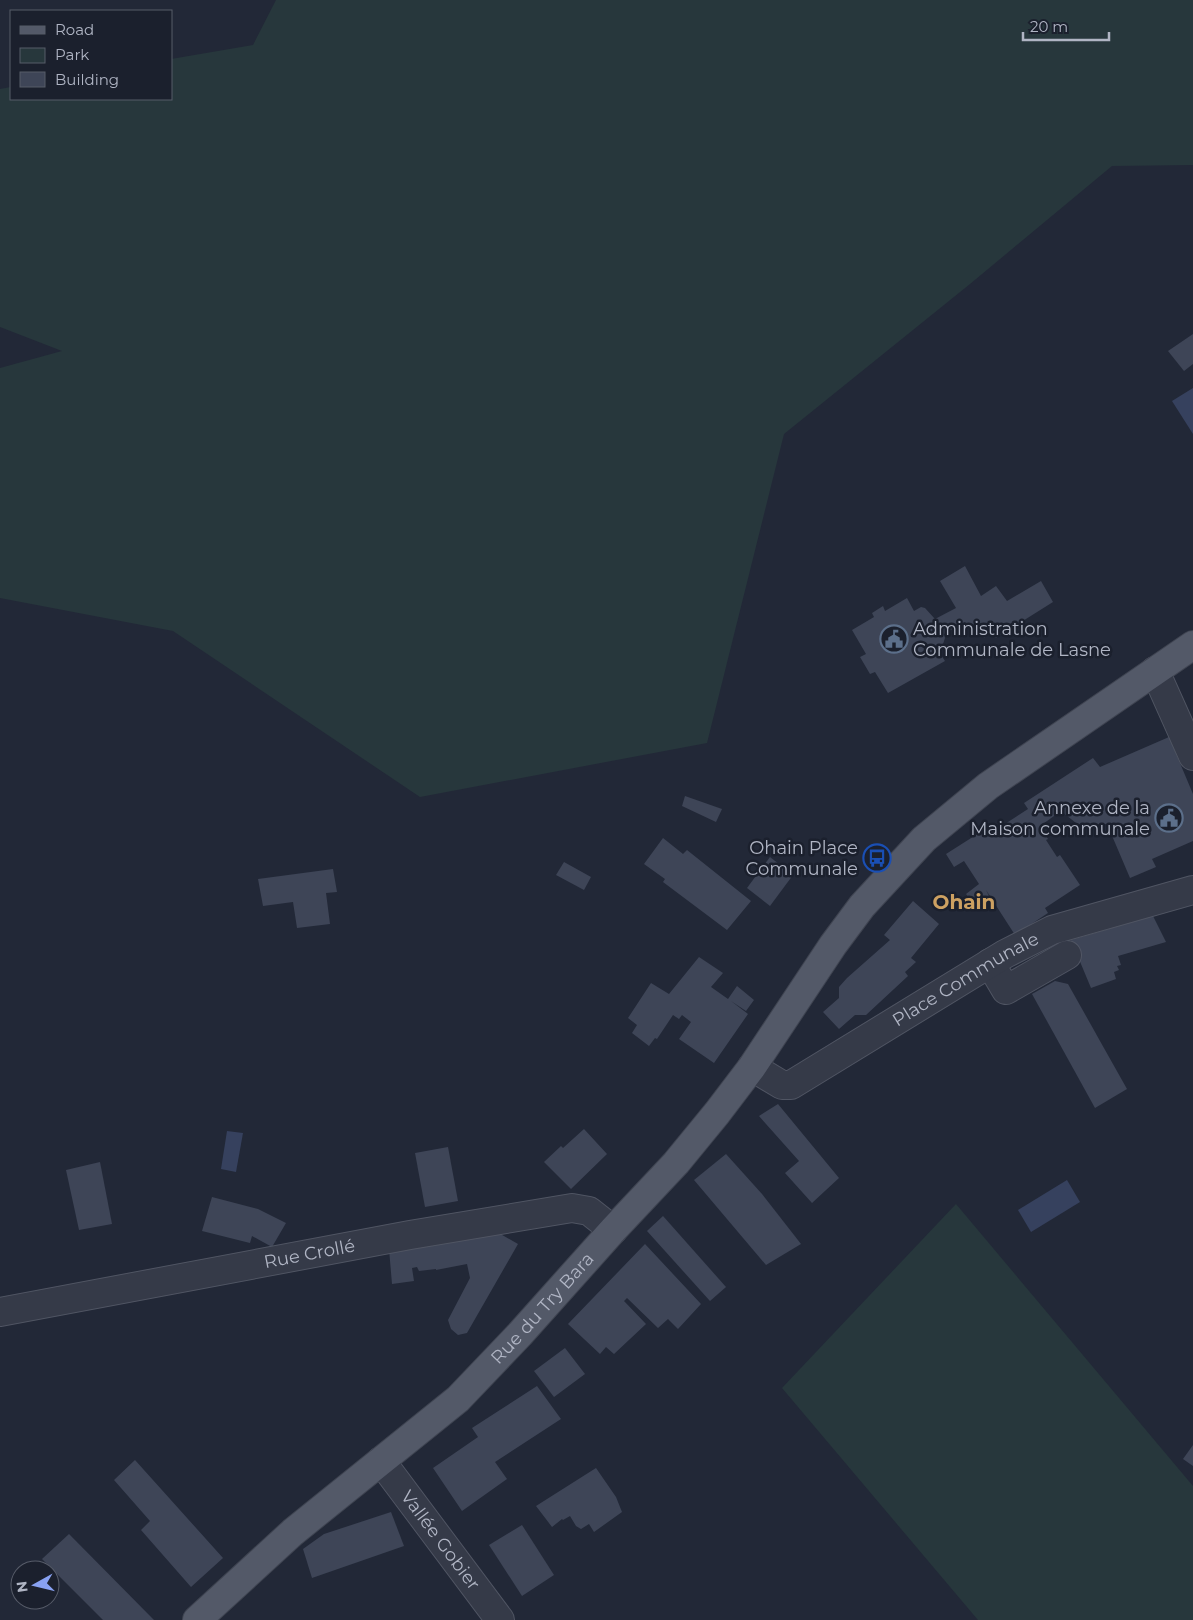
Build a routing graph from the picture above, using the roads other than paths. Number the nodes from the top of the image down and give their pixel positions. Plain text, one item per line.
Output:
1 (1193, 645) edge
2 (1155, 671) junction
3 (1193, 756) edge
4 (1190, 891) edge
5 (1067, 955) dead end
6 (990, 963) junction
7 (752, 1067) junction
8 (614, 1230) junction
9 (0, 1312) edge
10 (381, 1461) junction
11 (197, 1620) edge
12 (500, 1620) edge

1 - 2 main road
2 - 3 street
2 - 7 main road, Rue du Try Bara
4 - 6 street, Place Communale
5 - 6 street
6 - 7 street, Place Communale
7 - 8 main road, Rue du Try Bara
8 - 9 street, Rue Crollé
8 - 10 main road, Rue du Try Bara
10 - 11 main road, Rue du Try Bara
10 - 12 street, Vallée Gobier

